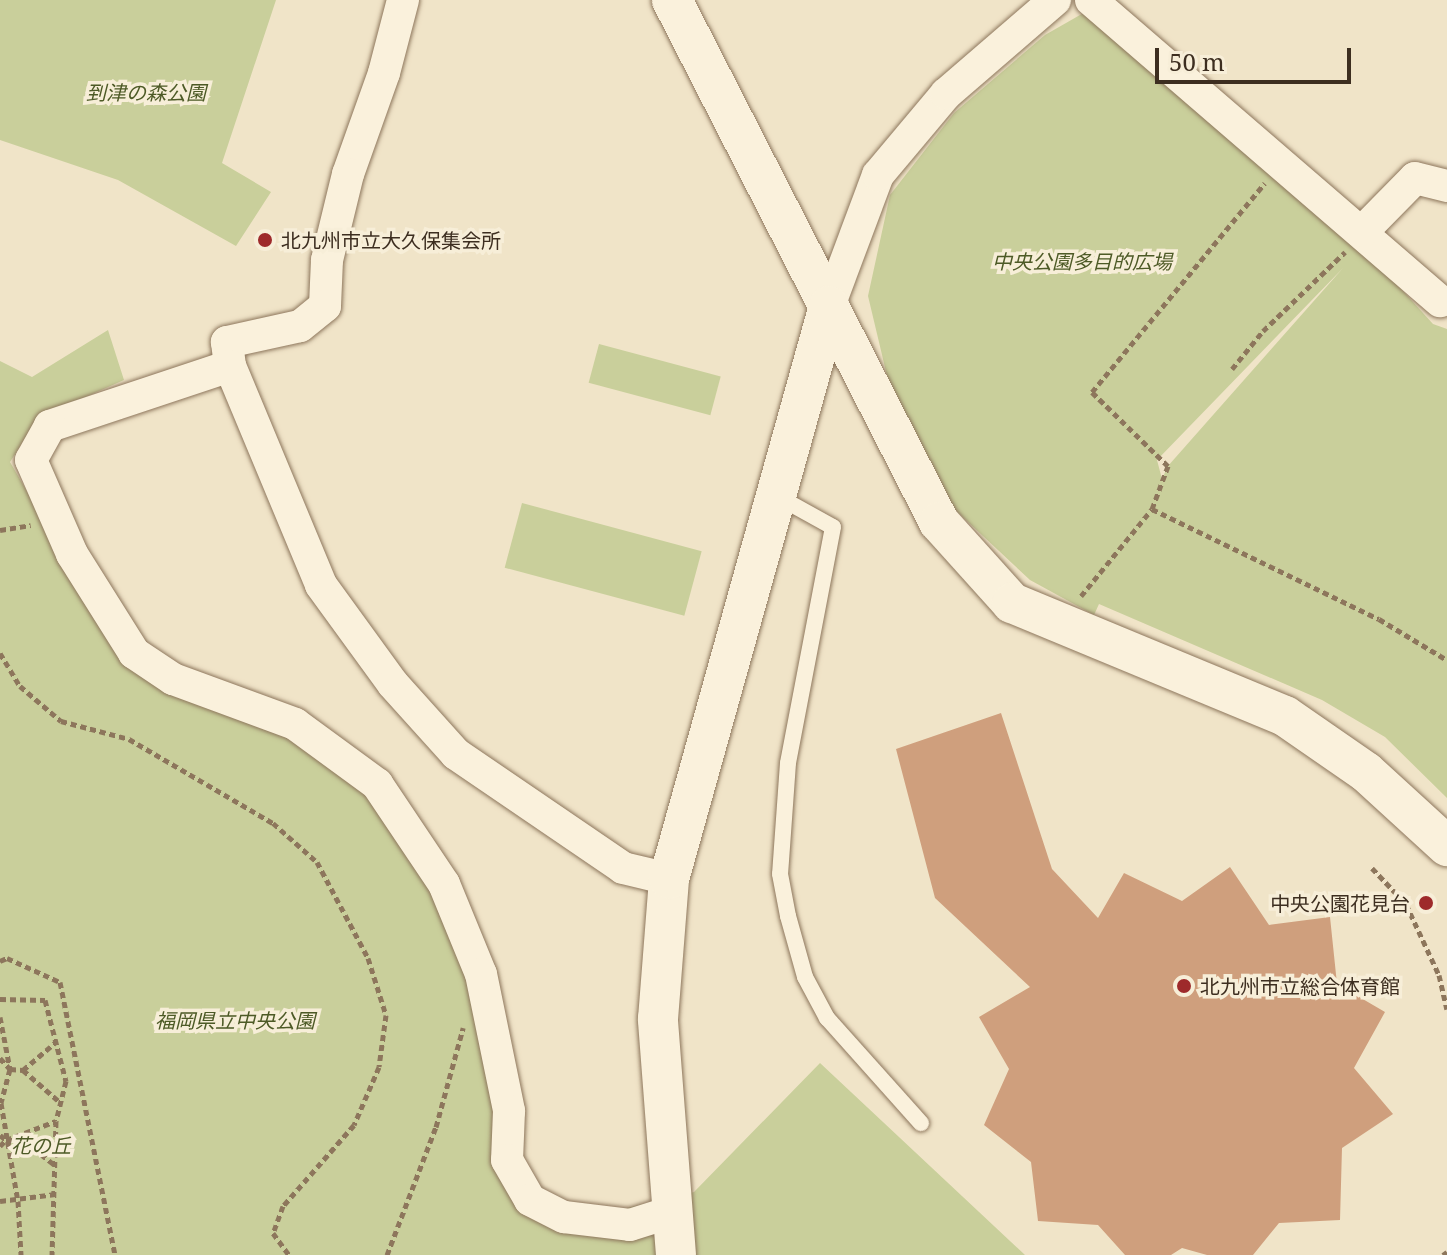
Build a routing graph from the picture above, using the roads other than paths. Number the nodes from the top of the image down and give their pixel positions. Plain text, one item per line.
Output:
1 (403, 0) edge
2 (672, 0) edge
3 (1055, 0) edge
4 (1091, 0) edge
5 (1447, 186) edge
6 (1363, 231) junction
7 (1440, 301) dead end
8 (829, 306) junction
9 (230, 366) junction
10 (775, 495) junction
11 (1447, 846) edge
12 (669, 879) junction
13 (921, 1123) dead end
14 (671, 1212) junction
15 (663, 1255) edge
16 (676, 1255) edge

1 - 9 street
2 - 8 street
3 - 8 street
4 - 6 street
5 - 6 street
6 - 7 street
8 - 10 street
8 - 11 street
9 - 12 street
9 - 14 street
10 - 12 street
10 - 13 lane
12 - 14 street
14 - 15 street
14 - 16 street

